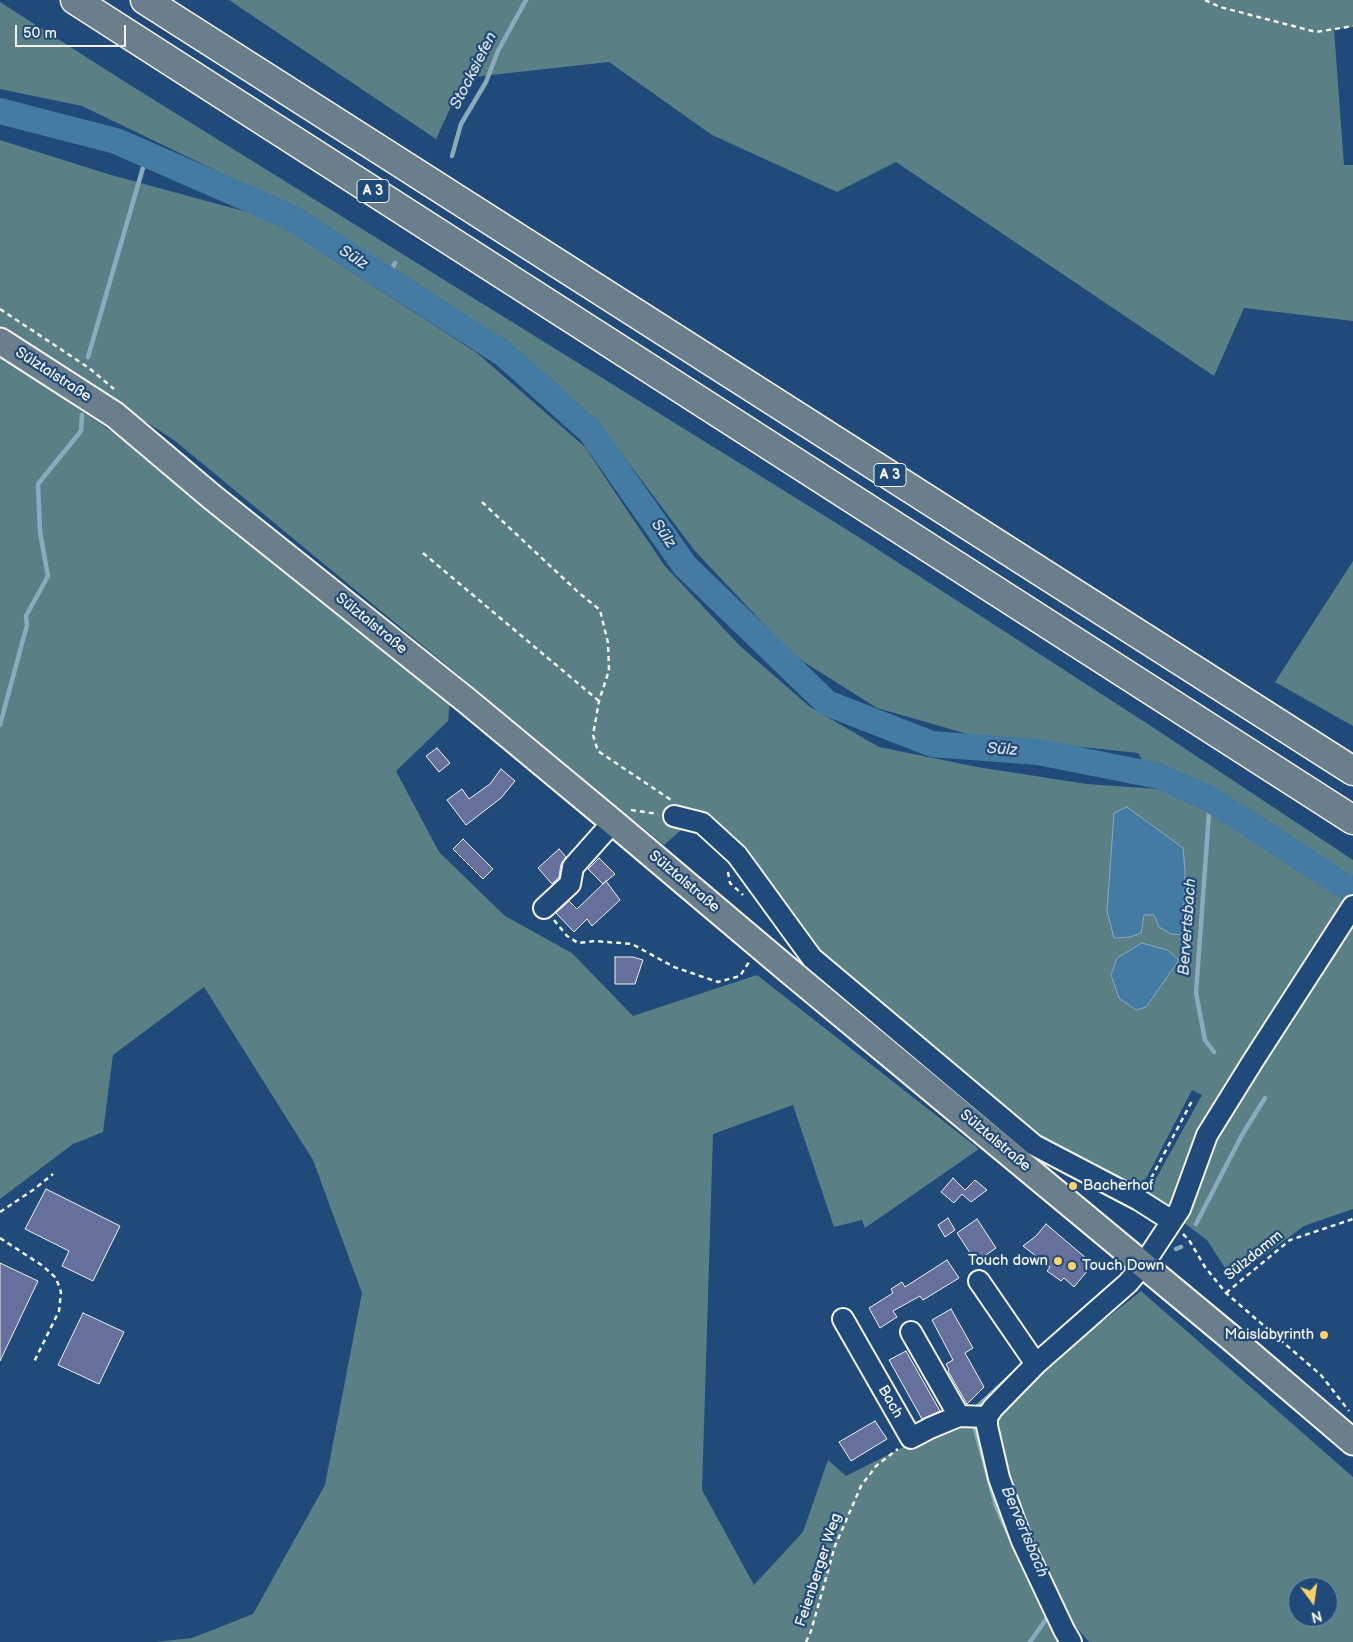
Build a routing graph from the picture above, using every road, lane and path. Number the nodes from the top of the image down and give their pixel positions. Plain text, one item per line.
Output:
1 (75, 0) edge
2 (145, 0) edge
3 (1206, 0) edge
4 (1353, 26) edge
5 (0, 341) edge
6 (482, 502) dead end
7 (423, 553) dead end
8 (599, 701) junction
9 (1353, 771) edge
10 (676, 810) joint
11 (1353, 820) edge
12 (614, 822) junction
13 (1353, 906) edge
14 (544, 908) joint
15 (751, 959) dead end
16 (1193, 1099) dead end
17 (52, 1174) dead end
18 (1139, 1200) junction
19 (0, 1212) edge
20 (1353, 1219) edge
21 (1172, 1221) junction
22 (0, 1238) edge
23 (1143, 1265) junction
24 (979, 1281) dead end
25 (1226, 1293) junction
26 (843, 1319) dead end
27 (911, 1332) dead end
28 (33, 1364) dead end
29 (1036, 1364) junction
30 (960, 1416) junction
31 (1353, 1416) edge
32 (987, 1417) junction
33 (911, 1438) junction
34 (1353, 1442) edge
35 (806, 1642) edge
36 (1071, 1642) edge

1 - 11 highway, A 3
2 - 9 highway, A 3
3 - 4 path
5 - 12 main road, Sülztalstraße
6 - 8 path
7 - 8 path
8 - 10 path
10 - 18 street
12 - 14 street
12 - 23 main road, Sülztalstraße
13 - 21 street
14 - 15 path
16 - 18 path
17 - 19 path
18 - 21 street
20 - 25 path, Sülzdamm
21 - 23 street
21 - 25 path
22 - 28 path
23 - 29 street
23 - 34 main road, Sülztalstraße
24 - 29 street
25 - 31 path
26 - 33 street, Bach
27 - 30 street
29 - 32 street
30 - 32 street
30 - 33 street
32 - 36 street
33 - 35 path, Feienberger Weg

